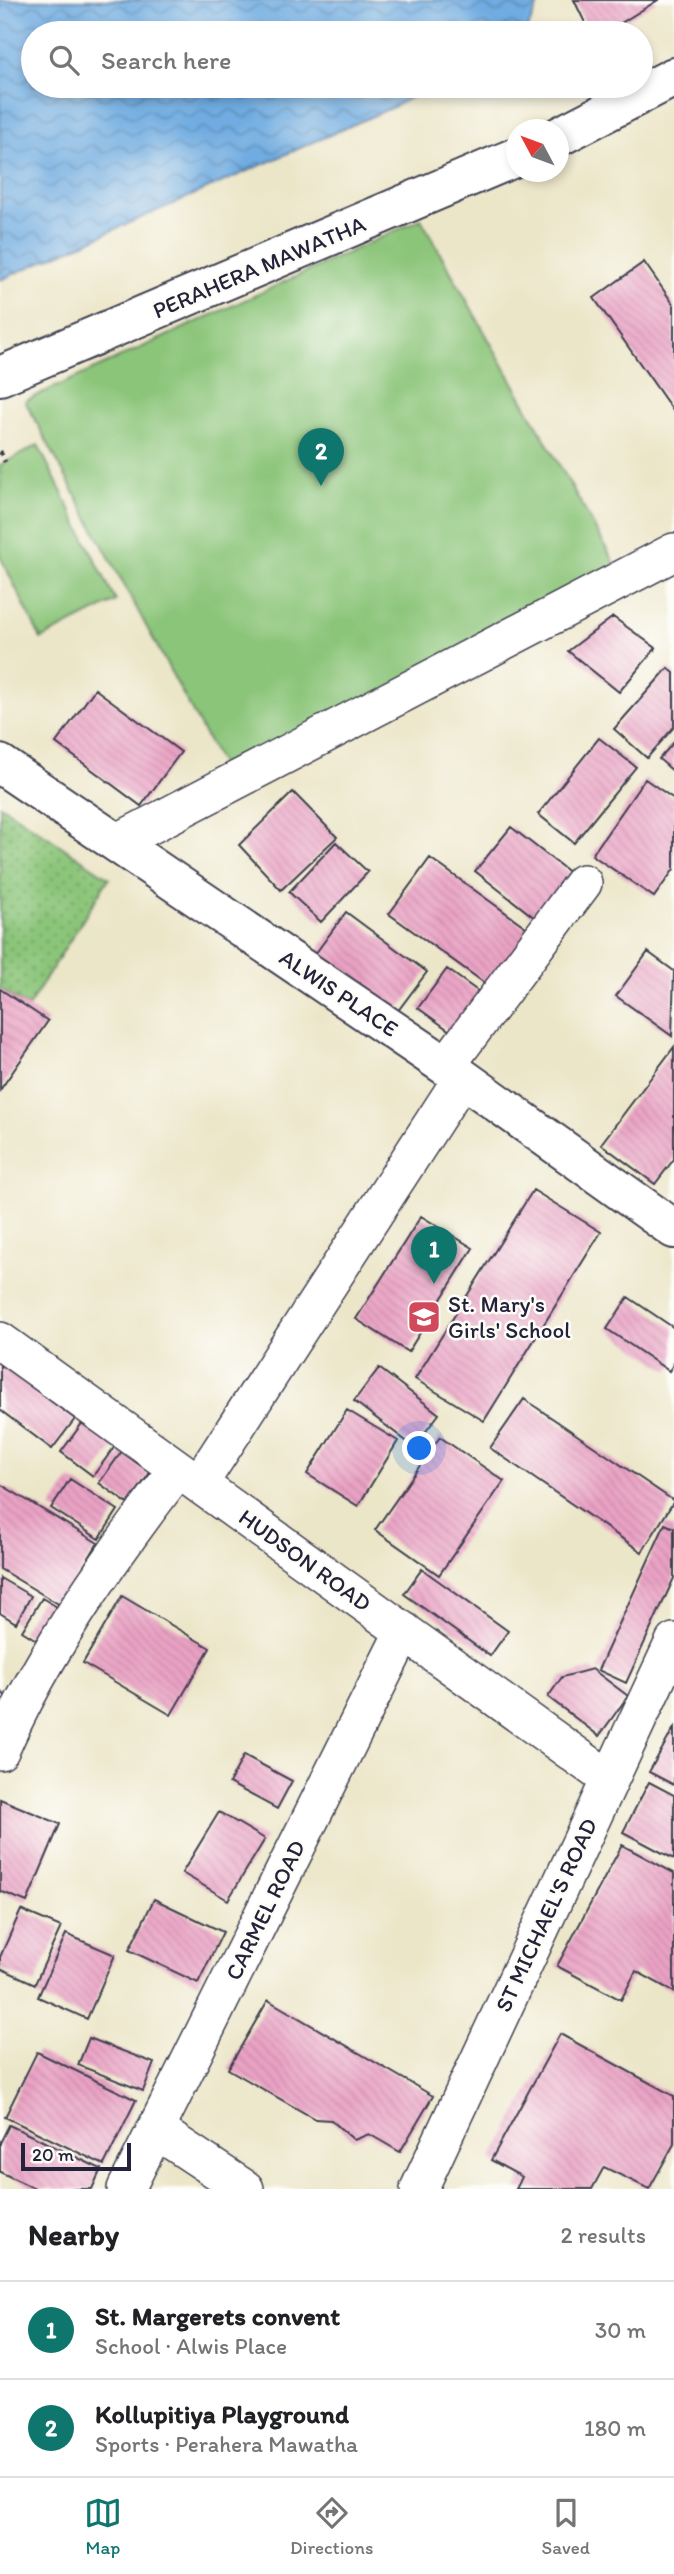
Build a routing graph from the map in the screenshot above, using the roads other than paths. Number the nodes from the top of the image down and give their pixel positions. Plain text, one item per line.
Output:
1 (674, 77) edge
2 (653, 88) edge
3 (634, 98) edge
4 (569, 132) edge
5 (506, 161) edge
6 (0, 376) edge
7 (674, 552) edge
8 (0, 764) edge
9 (118, 842) junction
10 (583, 883) dead end
11 (454, 1072) junction
12 (674, 1229) edge
13 (0, 1341) edge
14 (189, 1476) junction
15 (404, 1631) junction
16 (674, 1642) edge
17 (0, 1751) edge
18 (609, 1779) junction
19 (156, 2130) junction
20 (126, 2189) edge
21 (245, 2189) edge
22 (419, 2189) edge

1 - 2 street
3 - 4 street
5 - 6 street, PERAHERA MAWATHA
7 - 9 street
8 - 9 street, ALWIS PLACE
9 - 11 street, ALWIS PLACE
10 - 11 street
11 - 12 street, ALWIS PLACE
11 - 14 street
13 - 14 street, HUDSON ROAD
14 - 15 street, HUDSON ROAD
14 - 17 street
15 - 18 street, HUDSON ROAD
15 - 19 street, CARMEL ROAD
16 - 18 street, ST MICHAEL'S ROAD
18 - 22 street, ST MICHAEL'S ROAD
19 - 20 street, CARMEL ROAD
19 - 21 street

